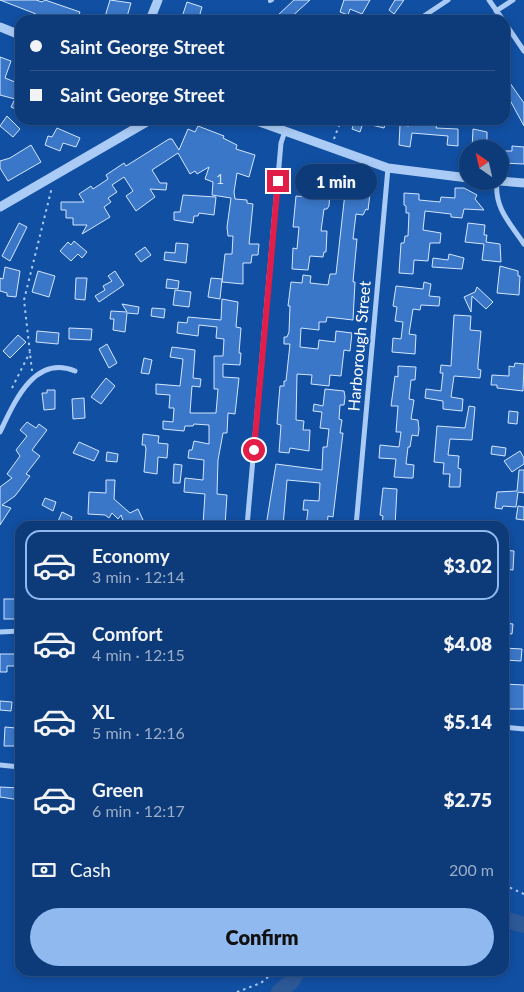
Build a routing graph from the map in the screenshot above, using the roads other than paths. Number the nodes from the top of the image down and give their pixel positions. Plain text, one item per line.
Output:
1 (158, 0) edge
2 (448, 0) edge
3 (489, 0) edge
4 (513, 0) edge
5 (496, 11) junction
6 (152, 15) edge
7 (426, 15) edge
8 (499, 15) edge
9 (0, 27) edge
10 (510, 30) edge
11 (15, 33) edge
12 (524, 51) edge
13 (141, 125) edge
14 (268, 125) edge
15 (285, 131) junction
16 (388, 168) junction
17 (459, 177) edge
18 (509, 182) edge
19 (524, 183) edge
20 (496, 190) edge
21 (0, 207) edge
22 (524, 244) edge
23 (75, 371) dead end
24 (0, 432) edge
25 (247, 521) edge
26 (356, 521) edge
27 (15, 631) edge
28 (0, 632) edge
29 (509, 728) edge
30 (524, 729) edge
31 (0, 765) edge
32 (15, 766) edge

1 - 6 street
2 - 7 street
3 - 5 street
4 - 5 street
5 - 8 street
9 - 11 street
10 - 12 street
13 - 21 street
14 - 15 street
15 - 16 street
15 - 25 street
16 - 17 street
16 - 26 street, Harborough Street
18 - 19 street
20 - 22 street
23 - 24 street
27 - 28 street
29 - 30 street
31 - 32 street

